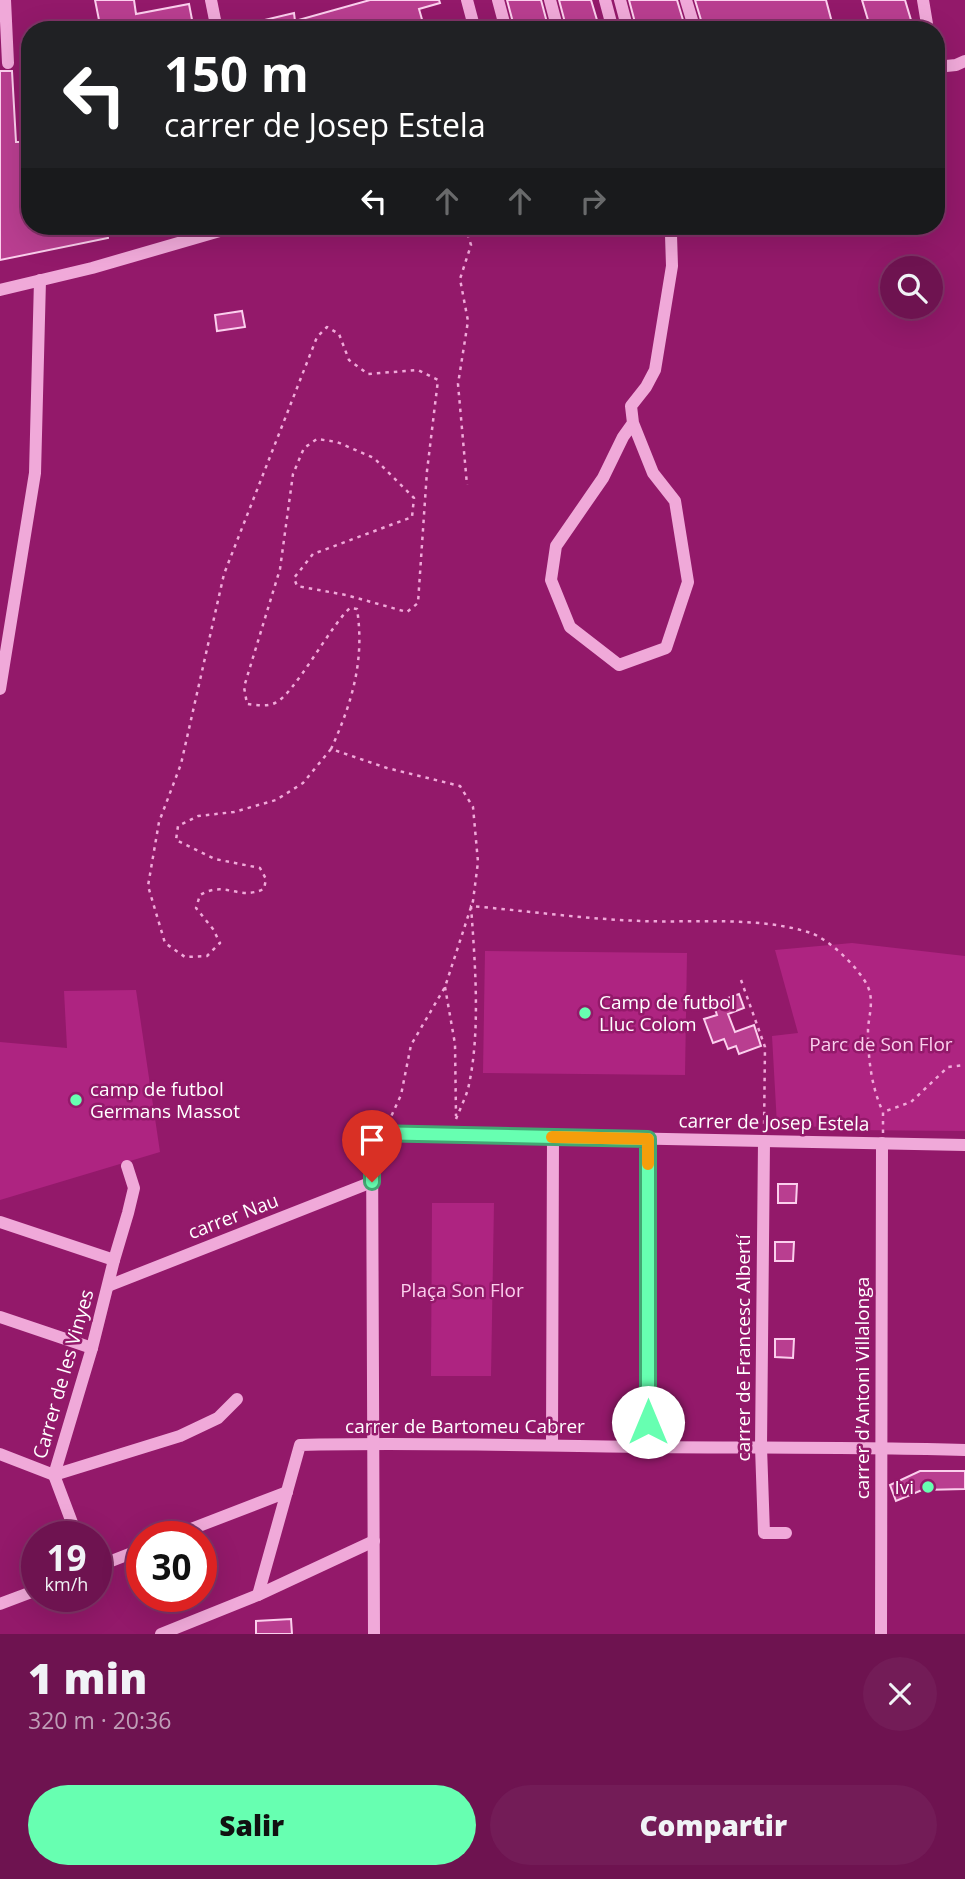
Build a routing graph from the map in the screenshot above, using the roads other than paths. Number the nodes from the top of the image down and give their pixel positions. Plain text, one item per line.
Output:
1 (5, 0) edge
2 (211, 0) edge
3 (467, 0) edge
4 (498, 0) edge
5 (550, 0) edge
6 (605, 0) edge
7 (620, 0) edge
8 (686, 0) edge
9 (923, 0) edge
10 (215, 21) edge
11 (473, 21) edge
12 (504, 21) edge
13 (556, 21) edge
14 (611, 21) edge
15 (626, 21) edge
16 (692, 21) edge
17 (927, 21) edge
18 (8, 63) dead end
19 (204, 235) edge
20 (671, 235) edge
21 (40, 280) junction
22 (0, 287) edge
23 (633, 423) junction
24 (0, 689) edge
25 (554, 1137) junction
26 (648, 1139) junction
27 (764, 1141) junction
28 (882, 1143) junction
29 (965, 1144) edge
30 (127, 1166) dead end
31 (372, 1182) junction
32 (0, 1222) edge
33 (114, 1260) junction
34 (107, 1286) junction
35 (0, 1317) edge
36 (92, 1348) junction
37 (237, 1399) dead end
38 (373, 1443) junction
39 (552, 1445) junction
40 (648, 1447) junction
41 (761, 1447) junction
42 (881, 1447) junction
43 (965, 1450) edge
44 (0, 1454) edge
45 (54, 1475) junction
46 (287, 1492) junction
47 (71, 1521) edge
48 (212, 1521) edge
49 (786, 1533) dead end
50 (373, 1541) junction
51 (258, 1595) junction
52 (21, 1596) edge
53 (0, 1604) edge
54 (161, 1634) edge
55 (374, 1634) edge
56 (881, 1634) edge

1 - 18 street
2 - 10 street
3 - 11 street
4 - 12 street
5 - 13 street
6 - 14 street
7 - 15 street
8 - 16 street
9 - 17 street
19 - 21 street
20 - 23 street
21 - 22 street
21 - 24 street
23 - 23 street
25 - 26 street, carrer de Josep Estela
25 - 31 street, carrer de Josep Estela
25 - 39 street
26 - 27 street, carrer de Josep Estela
26 - 40 street
27 - 28 street, carrer de Josep Estela
27 - 41 street, carrer de Francesc Albertí
28 - 29 street, carrer de Josep Estela
28 - 42 street, carrer d'Antoni Villalonga
30 - 33 street
31 - 34 street, carrer Nau
31 - 38 street
32 - 33 street
33 - 34 street, Carrer de les Vinyes
34 - 36 street, Carrer de les Vinyes
35 - 36 street
36 - 45 street, Carrer de les Vinyes
37 - 45 street
38 - 39 street, carrer de Bartomeu Cabrer
38 - 46 street, carrer de Bartomeu Cabrer
38 - 50 street
39 - 40 street, carrer de Bartomeu Cabrer
40 - 41 street, carrer de Bartomeu Cabrer
41 - 42 street, carrer de Bartomeu Cabrer
41 - 49 street, carrer de Francesc Albertí
42 - 43 street, carrer de Bartomeu Cabrer
42 - 56 street, carrer d'Antoni Villalonga
44 - 45 street
45 - 47 street, Carrer de les Vinyes
46 - 48 street
46 - 51 street
50 - 51 street
50 - 55 street
51 - 54 street
52 - 53 street

